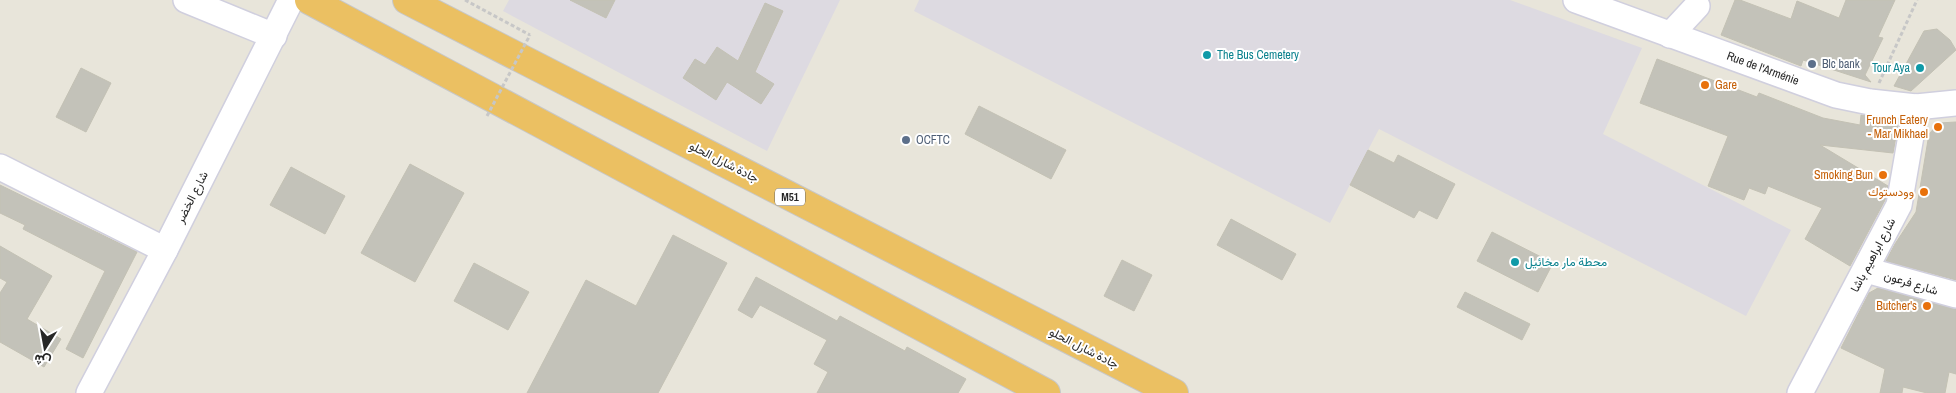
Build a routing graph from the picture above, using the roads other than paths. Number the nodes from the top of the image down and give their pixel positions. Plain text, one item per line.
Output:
1 (186, 0) edge
2 (291, 0) edge
3 (309, 0) edge
4 (407, 0) edge
5 (1576, 0) edge
6 (1697, 6) dead end
7 (1670, 35) junction
8 (274, 36) junction
9 (1956, 103) edge
10 (1916, 107) junction
11 (0, 167) edge
12 (165, 250) junction
13 (1866, 270) junction
14 (1956, 295) edge
15 (89, 393) edge
16 (1046, 393) edge
17 (1174, 393) edge
18 (1800, 393) edge

1 - 8 street
2 - 8 street, شارع الخضر
3 - 16 highway
4 - 17 highway, جادة شارل الحلو / M51
5 - 7 street, Rue de l'Arménie
6 - 7 street
7 - 10 street, Rue de l'Arménie
8 - 12 street, شارع الخضر
9 - 10 street, Rue de l'Arménie
10 - 13 street, شارع ابراهيم باشا
11 - 12 street
12 - 15 street, شارع الخضر
13 - 14 street, شارع فرعون
13 - 18 street, شارع ابراهيم باشا

